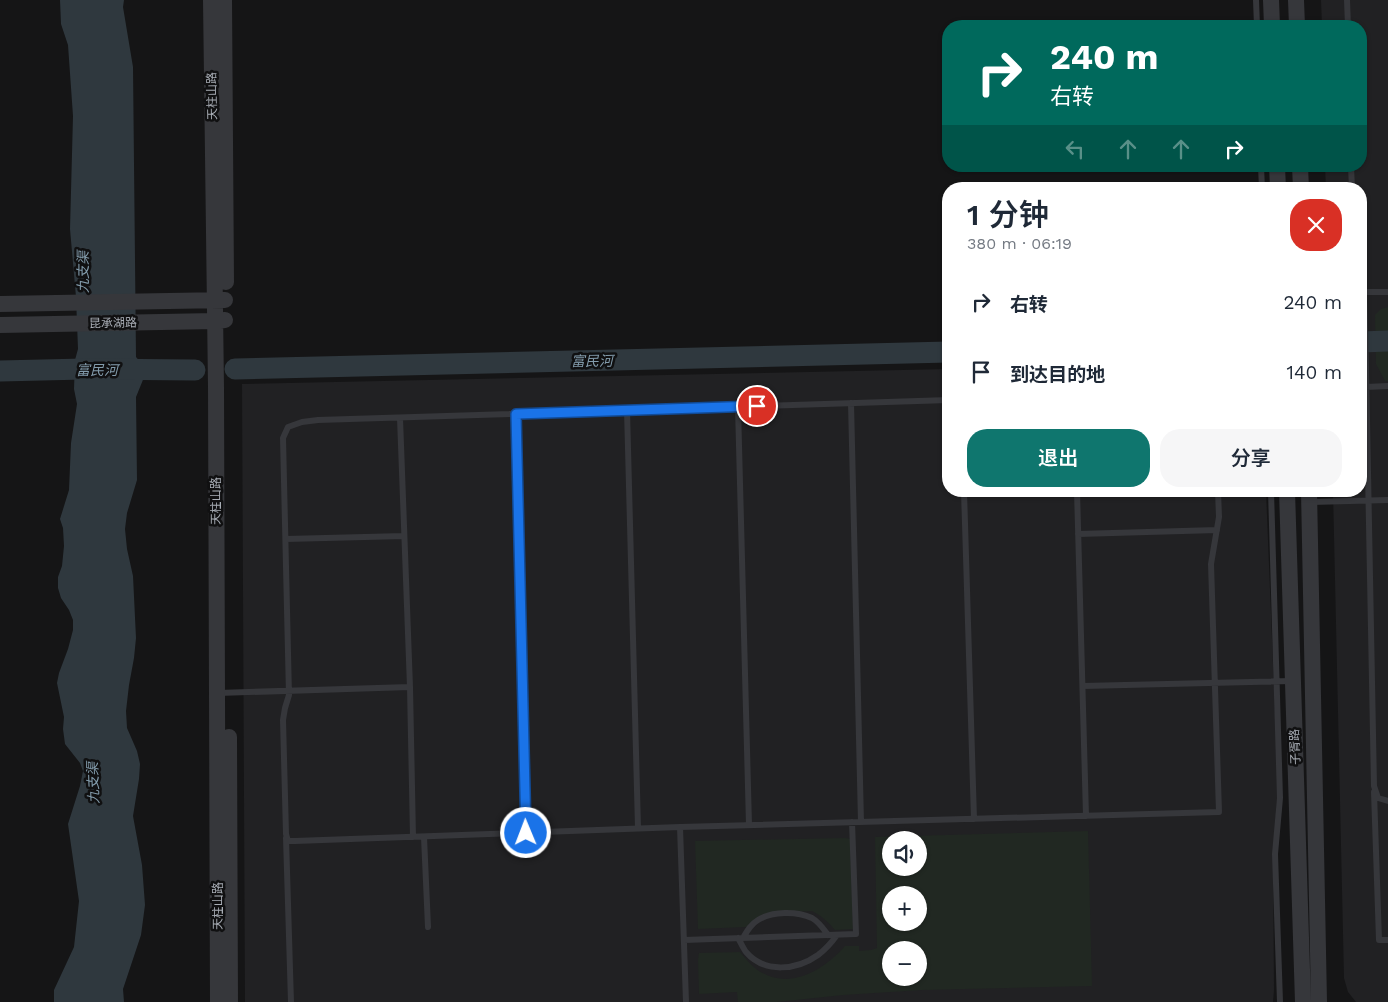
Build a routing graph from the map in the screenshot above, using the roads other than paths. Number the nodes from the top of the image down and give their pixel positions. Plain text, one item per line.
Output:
1 (211, 0) edge
2 (224, 0) edge
3 (1256, 0) edge
4 (1271, 0) edge
5 (1296, 0) edge
6 (1347, 0) edge
7 (1257, 20) edge
8 (1272, 20) edge
9 (1297, 20) edge
10 (1348, 20) edge
11 (1367, 291) edge
12 (1388, 292) edge
13 (220, 300) junction
14 (0, 304) edge
15 (221, 320) junction
16 (0, 325) edge
17 (1388, 386) edge
18 (1367, 387) edge
19 (942, 400) edge
20 (851, 403) junction
21 (738, 407) junction
22 (628, 410) junction
23 (516, 414) junction
24 (400, 418) junction
25 (1367, 444) edge
26 (964, 497) edge
27 (1077, 497) edge
28 (1218, 497) edge
29 (1271, 497) edge
30 (1287, 497) edge
31 (1309, 497) edge
32 (1368, 500) junction
33 (1388, 500) edge
34 (1217, 530) junction
35 (1078, 534) junction
36 (404, 536) junction
37 (286, 539) junction
38 (1276, 681) junction
39 (1293, 681) junction
40 (1215, 683) junction
41 (1083, 686) junction
42 (410, 688) junction
43 (289, 691) junction
44 (223, 693) junction
45 (1374, 786) junction
46 (1388, 801) edge
47 (1086, 816) junction
48 (974, 819) junction
49 (852, 822) junction
50 (861, 822) junction
51 (749, 825) junction
52 (680, 827) junction
53 (638, 828) junction
54 (526, 833) junction
55 (286, 834) junction
56 (424, 836) junction
57 (413, 837) junction
58 (428, 927) dead end
59 (837, 934) junction
60 (828, 935) junction
61 (741, 938) junction
62 (684, 940) junction
63 (1388, 940) edge
64 (218, 1002) edge
65 (230, 1002) edge
66 (291, 1002) edge
67 (686, 1002) edge
68 (1280, 1002) edge
69 (1303, 1002) edge
70 (1319, 1002) edge

1 - 13 street, 天柱山路
2 - 13 street, 天柱山路
3 - 7 lane
4 - 8 street
5 - 9 street
6 - 10 lane
11 - 12 lane
13 - 14 street, 昆承湖路
13 - 15 street, 天柱山路
15 - 16 street, 昆承湖路
15 - 44 street, 天柱山路
17 - 18 lane
19 - 20 lane
20 - 21 lane
20 - 50 lane
21 - 22 lane
21 - 51 lane
22 - 23 lane
22 - 53 lane
23 - 24 lane
23 - 54 lane
24 - 36 lane
24 - 37 lane
25 - 32 lane
26 - 48 lane
27 - 35 lane
28 - 34 lane
29 - 38 lane
30 - 39 street, 子胥路
31 - 32 lane
31 - 70 street, 子胥路
32 - 33 lane
32 - 45 lane
34 - 35 lane
34 - 40 lane
35 - 41 lane
36 - 37 lane
36 - 42 lane
37 - 43 lane
38 - 39 lane
38 - 40 lane
38 - 68 lane
39 - 69 street, 子胥路
40 - 41 lane
40 - 47 lane
41 - 47 lane
42 - 43 lane
42 - 57 lane
43 - 44 lane
43 - 55 lane
44 - 64 street, 天柱山路
44 - 65 street, 天柱山路
45 - 46 lane
45 - 63 lane
47 - 48 lane
48 - 50 lane
49 - 50 lane
49 - 51 lane
49 - 59 lane
51 - 52 lane
52 - 53 lane
52 - 62 lane
53 - 54 lane
54 - 56 lane
55 - 57 lane
55 - 66 lane
56 - 57 lane
56 - 58 lane
59 - 60 lane
59 - 61 lane
60 - 61 lane
60 - 61 lane
61 - 62 lane
62 - 67 lane

